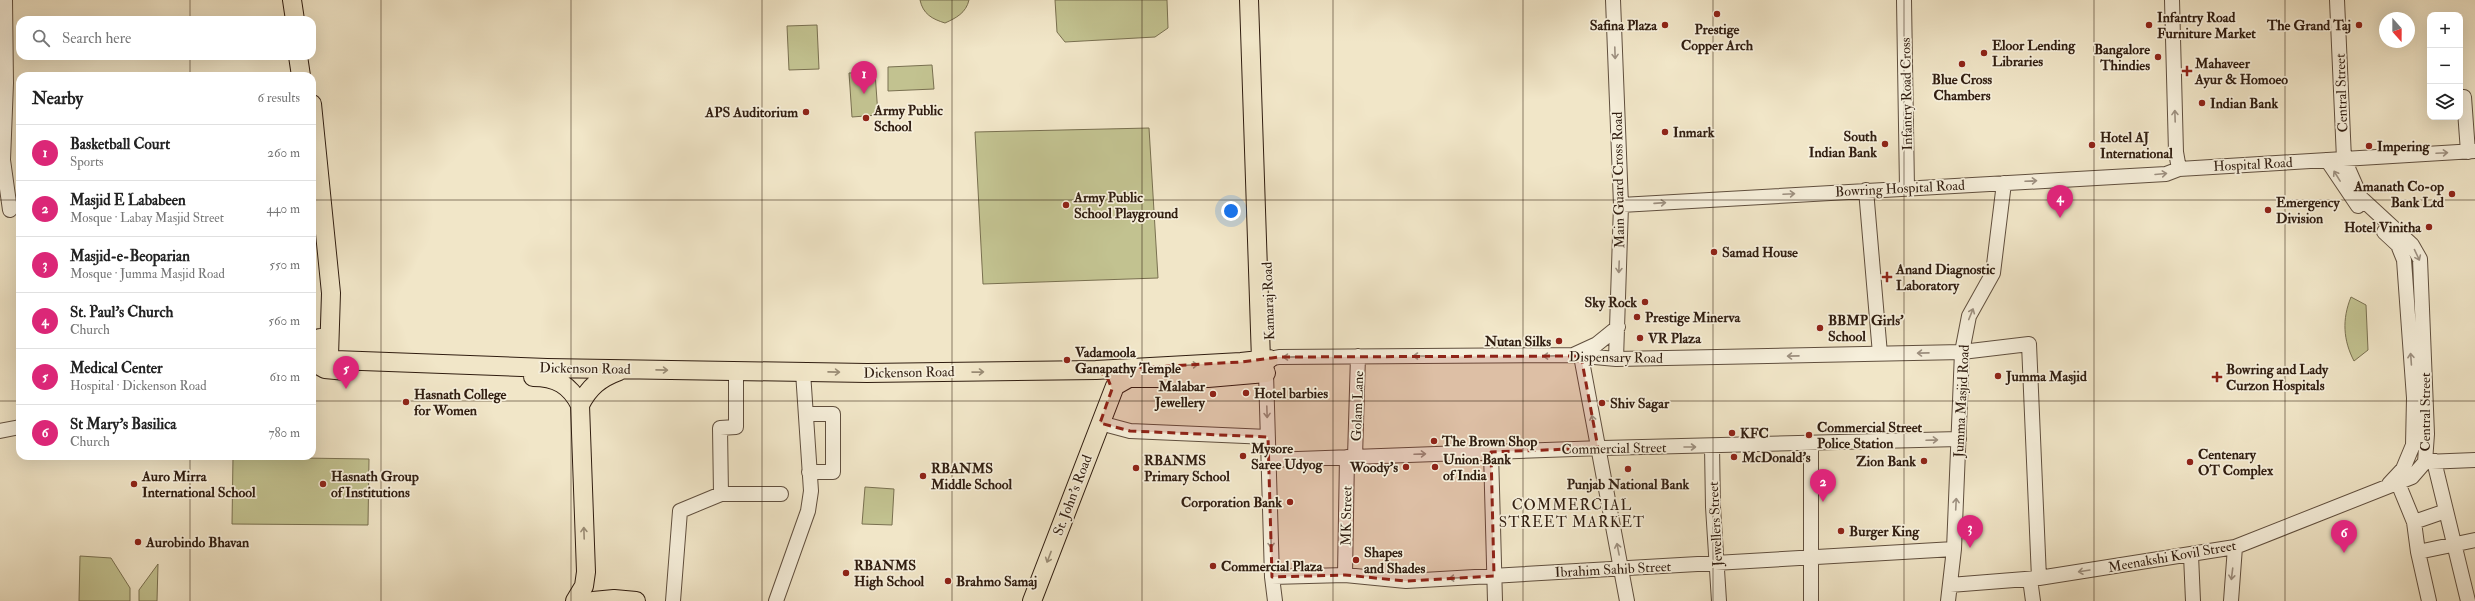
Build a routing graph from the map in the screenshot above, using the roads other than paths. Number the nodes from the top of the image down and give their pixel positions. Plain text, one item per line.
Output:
1 (5, 0) edge
2 (292, 0) edge
3 (303, 0) edge
4 (1249, 0) edge
5 (1260, 0) edge
6 (1613, 0) edge
7 (1904, 0) edge
8 (2172, 0) edge
9 (2337, 0) edge
10 (294, 16) edge
11 (305, 16) edge
12 (299, 60) edge
13 (308, 60) edge
14 (300, 72) edge
15 (310, 72) edge
16 (3, 83) edge
17 (2464, 97) dead end
18 (2471, 152) edge
19 (316, 158) edge
20 (2344, 159) junction
21 (1, 160) edge
22 (2327, 160) junction
23 (2179, 169) junction
24 (2004, 183) junction
25 (1907, 188) junction
26 (1866, 190) junction
27 (1621, 205) junction
28 (10, 210) dead end
29 (316, 224) edge
30 (326, 293) junction
31 (1618, 327) junction
32 (1962, 352) junction
33 (1880, 354) junction
34 (1577, 355) junction
35 (1358, 356) junction
36 (1616, 359) junction
37 (1265, 364) junction
38 (623, 369) junction
39 (471, 370) junction
40 (1096, 370) junction
41 (736, 371) junction
42 (803, 372) junction
43 (1112, 389) junction
44 (580, 405) junction
45 (806, 414) junction
46 (1100, 423) junction
47 (16, 428) edge
48 (0, 431) edge
49 (1268, 437) junction
50 (1959, 439) junction
51 (1811, 443) junction
52 (1712, 446) junction
53 (1598, 448) junction
54 (1491, 452) junction
55 (1351, 457) junction
56 (1269, 460) junction
57 (2475, 461) edge
58 (2429, 462) junction
59 (809, 472) junction
60 (2398, 483) junction
61 (2385, 488) junction
62 (721, 494) junction
63 (781, 494) dead end
64 (2446, 511) junction
65 (2414, 522) junction
66 (2475, 540) edge
67 (2455, 543) junction
68 (2235, 547) junction
69 (1954, 549) junction
70 (2418, 552) junction
71 (2191, 555) junction
72 (1811, 559) junction
73 (1716, 563) junction
74 (1622, 568) junction
75 (586, 572) junction
76 (1345, 576) junction
77 (1494, 576) junction
78 (1272, 577) junction
79 (2035, 579) junction
80 (1950, 585) junction
81 (614, 599) junction
82 (574, 601) edge
83 (593, 601) edge
84 (636, 601) edge
85 (673, 601) edge
86 (776, 601) edge
87 (1032, 601) edge
88 (1275, 601) edge
89 (1495, 601) edge
90 (1627, 601) edge
91 (1719, 601) edge
92 (1811, 601) edge
93 (1948, 601) edge
94 (2033, 601) edge
95 (2193, 601) edge
96 (2231, 601) edge
97 (2429, 601) edge
98 (2468, 601) edge

1 - 16 street
2 - 10 main road
3 - 11 main road
4 - 37 main road, Kamaraj Road
5 - 37 main road, Kamaraj Road
6 -> 27 street, Main Guard Cross Road
7 - 25 street, Infantry Road Cross
23 -> 8 street
9 - 20 street, Central Street
12 - 14 main road
13 - 15 main road
16 - 21 street
17 - 18 street
20 -> 18 street
19 - 30 main road, Dickenson Road
20 - 22 street, Hospital Road
20 -> 58 street, Central Street
21 - 28 street
22 - 23 street, Hospital Road
61 -> 22 street, Central Street
24 -> 23 street, Bowring Hospital Road
24 - 25 street, Bowring Hospital Road
32 -> 24 street, Jumma Masjid Road
25 - 26 street, Bowring Hospital Road
27 -> 26 street, Bowring Hospital Road
26 - 33 street
27 -> 31 street, Main Guard Cross Road
29 - 30 main road, Dickenson Road
30 - 39 main road, Dickenson Road
31 - 34 street
31 - 36 street, Main Guard Cross Road
32 -> 33 street, Dispensary Road
32 - 50 street, Jumma Masjid Road
32 - 79 street, Dispensary Road
33 -> 36 street, Dispensary Road
34 -> 35 street, Dispensary Road
34 - 36 street, Dispensary Road
53 -> 34 street
35 -> 37 street, Dispensary Road
35 - 55 street, Golam Lane
40 -> 37 main road, Dickenson Road
37 - 43 main road
37 -> 49 street, Kamaraj Road
38 - 39 main road, Dickenson Road
38 -> 41 main road, Dickenson Road
38 - 44 main road
39 - 44 main road, Dickenson Road
42 -> 40 main road, Dickenson Road
40 - 43 main road
41 - 42 main road, Dickenson Road
41 - 62 street
42 - 45 street
43 - 46 main road, St. John's Road
75 -> 44 main road
45 - 59 street
45 - 59 street
46 - 49 street
46 -> 87 main road, St. John's Road
47 - 48 street
49 - 56 street, Kamaraj Road
51 -> 50 street, Commercial Street
69 -> 50 street, Jumma Masjid Road
51 - 52 street, Commercial Street
51 - 72 street
53 -> 52 street, Commercial Street
52 - 73 street, Jewellers Street
53 - 54 street, Commercial Street
74 -> 53 street
55 -> 54 street, Commercial Street
54 - 77 street
55 - 56 street, Commercial Street
55 - 76 street, MK Street
56 -> 78 street, Kamaraj Road
57 - 58 street
58 - 60 street, Central Street
58 - 64 street
59 - 86 street
60 - 61 street, Central Street
60 - 65 street
61 - 68 street, Meenakshi Kovil Street
62 - 63 street
62 - 85 street
64 - 65 street
64 - 67 street
65 - 70 street
66 - 67 street
67 - 70 street
67 - 98 street
68 - 71 street, Meenakshi Kovil Street
68 -> 96 street
69 - 72 street, Ibrahim Sahib Street
69 - 80 street, Jumma Masjid Road
70 - 97 street
71 -> 79 street, Meenakshi Kovil Street
71 - 95 street
72 - 73 street, Ibrahim Sahib Street
72 - 92 street
73 - 74 street, Ibrahim Sahib Street
73 - 91 street, Jewellers Street
74 - 77 street, Ibrahim Sahib Street
74 - 90 street
75 - 81 main road
75 - 82 main road
77 -> 76 street, Ibrahim Sahib Street
76 - 78 street, Ibrahim Sahib Street
77 - 89 street
78 - 88 street, Kamaraj Road
79 - 80 street, Meenakshi Kovil Street
79 - 94 street
80 - 93 street, Jumma Masjid Road
81 - 83 main road
81 - 84 main road

